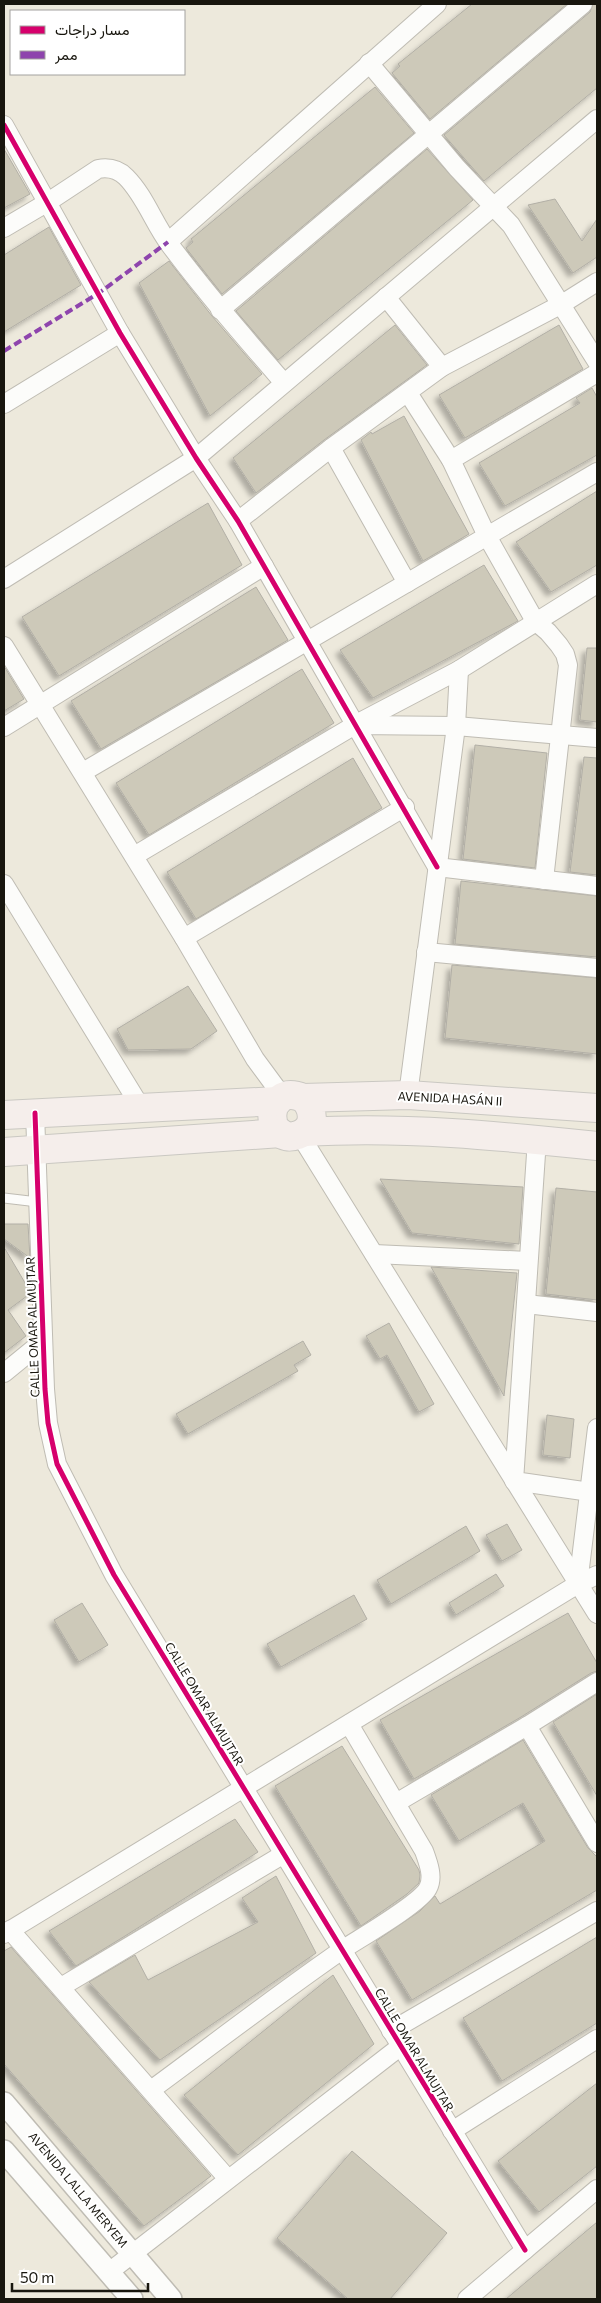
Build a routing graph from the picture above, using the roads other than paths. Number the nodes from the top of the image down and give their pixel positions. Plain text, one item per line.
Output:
1 (437, 4) edge
2 (583, 4) edge
3 (368, 63) junction
4 (597, 118) edge
5 (4, 125) edge
6 (429, 134) junction
7 (48, 202) junction
8 (492, 207) junction
9 (4, 228) edge
10 (168, 242) junction
11 (597, 282) edge
12 (386, 297) junction
13 (562, 304) junction
14 (220, 310) junction
15 (120, 333) junction
16 (597, 362) edge
17 (442, 366) junction
18 (597, 373) edge
19 (284, 383) junction
20 (408, 393) junction
21 (4, 404) edge
22 (331, 448) junction
23 (196, 458) junction
24 (451, 460) junction
25 (597, 472) edge
26 (238, 521) junction
27 (488, 536) junction
28 (264, 566) junction
29 (4, 578) edge
30 (407, 583) junction
31 (597, 584) edge
32 (535, 621) junction
33 (308, 640) junction
34 (4, 646) edge
35 (459, 670) junction
36 (42, 706) junction
37 (355, 724) junction
38 (456, 726) junction
39 (4, 727) edge
40 (560, 735) junction
41 (597, 738) edge
42 (83, 772) junction
43 (405, 807) junction
44 (134, 856) junction
45 (437, 867) junction
46 (544, 880) junction
47 (4, 884) edge
48 (597, 886) edge
49 (184, 938) junction
50 (426, 952) junction
51 (597, 968) edge
52 (408, 1095) junction
53 (288, 1099) junction
54 (140, 1106) junction
55 (597, 1108) edge
56 (35, 1113) junction
57 (4, 1115) edge
58 (296, 1133) junction
59 (537, 1139) junction
60 (597, 1146) edge
61 (37, 1150) junction
62 (4, 1152) edge
63 (4, 1198) edge
64 (38, 1202) junction
65 (374, 1254) junction
66 (528, 1261) junction
67 (526, 1304) junction
68 (597, 1312) edge
69 (42, 1342) junction
70 (4, 1373) edge
71 (597, 1428) edge
72 (514, 1481) junction
73 (593, 1492) edge
74 (597, 1576) edge
75 (578, 1584) junction
76 (597, 1614) edge
77 (597, 1682) edge
78 (349, 1724) junction
79 (527, 1726) junction
80 (243, 1788) junction
81 (396, 1804) junction
82 (597, 1843) edge
83 (284, 1854) junction
84 (597, 1911) edge
85 (7, 1932) edge
86 (342, 1950) junction
87 (61, 1987) junction
88 (391, 2031) junction
89 (597, 2039) edge
90 (400, 2046) junction
91 (151, 2090) junction
92 (4, 2103) edge
93 (452, 2131) junction
94 (4, 2151) edge
95 (228, 2179) junction
96 (597, 2189) edge
97 (525, 2250) junction
98 (132, 2254) junction
99 (109, 2272) junction
100 (132, 2299) edge
101 (171, 2299) edge
102 (468, 2299) edge

1 - 3 street
2 - 6 street
3 - 6 street
3 - 10 street
4 - 8 street
5 - 7 street
6 - 8 street
6 - 14 street
7 - 9 street
7 - 10 street
7 - 15 street
8 - 12 street
8 - 13 street
10 - 14 street
11 - 13 street
12 - 17 street
12 - 19 street
13 - 16 street
13 - 17 street
14 - 19 street
15 - 21 street
15 - 23 street
17 - 20 street
18 - 24 street
19 - 23 street
20 - 22 street
20 - 24 street
22 - 26 street
22 - 30 street
23 - 26 street
23 - 29 street
24 - 27 street
25 - 27 street
26 - 28 street
27 - 30 street
27 - 32 street
28 - 33 street
28 - 36 street
30 - 33 street
31 - 32 street
32 - 35 street
32 - 40 street
33 - 37 street
33 - 42 street
34 - 36 street
35 - 37 street
35 - 38 street
36 - 39 street
36 - 42 street
37 - 38 street
37 - 43 street
37 - 44 street
38 - 40 street
38 - 45 street
40 - 41 street
40 - 46 street
42 - 44 street
43 - 45 street
43 - 49 street
44 - 49 street
45 - 46 street
45 - 50 street
46 - 48 street
47 - 54 street
49 - 53 street
50 - 51 street
50 - 52 street
52 - 53 main road, AVENIDA HASÁN II
52 - 55 main road, AVENIDA HASÁN II
53 - 54 main road, AVENIDA HASÁN II
53 - 58 main road
53 - 58 main road
54 - 56 main road, AVENIDA HASÁN II
56 - 57 main road, AVENIDA HASÁN II
56 - 61 street, CALLE OMAR ALMUJTAR
58 - 59 main road
58 - 61 main road
58 - 65 street
59 - 60 main road
59 - 66 street
61 - 62 main road
61 - 64 street, CALLE OMAR ALMUJTAR
63 - 64 lane
64 - 69 street, CALLE OMAR ALMUJTAR
65 - 66 street
65 - 72 street
66 - 67 street
67 - 68 street
67 - 72 street
69 - 70 street
69 - 80 street, CALLE OMAR ALMUJTAR
71 - 73 street
72 - 73 street
72 - 75 street
73 - 75 street
74 - 75 street
75 - 76 street
75 - 78 street
77 - 79 street
78 - 80 street
78 - 81 street
79 - 81 street
79 - 82 street
80 - 83 street, CALLE OMAR ALMUJTAR
80 - 85 street
81 - 86 street
83 - 86 street, CALLE OMAR ALMUJTAR
83 - 87 street
84 - 88 street
85 - 87 street
86 - 88 street, CALLE OMAR ALMUJTAR
86 - 91 street
87 - 91 street
88 - 90 street, CALLE OMAR ALMUJTAR
89 - 93 street
90 - 93 street, CALLE OMAR ALMUJTAR
90 - 95 street
91 - 95 street
92 - 98 street, AVENIDA LALLA MERYEM
93 - 97 street, CALLE OMAR ALMUJTAR
94 - 99 street
95 - 98 street
96 - 97 street
97 - 102 street
98 - 99 street
98 - 101 street, AVENIDA LALLA MERYEM
99 - 100 street

